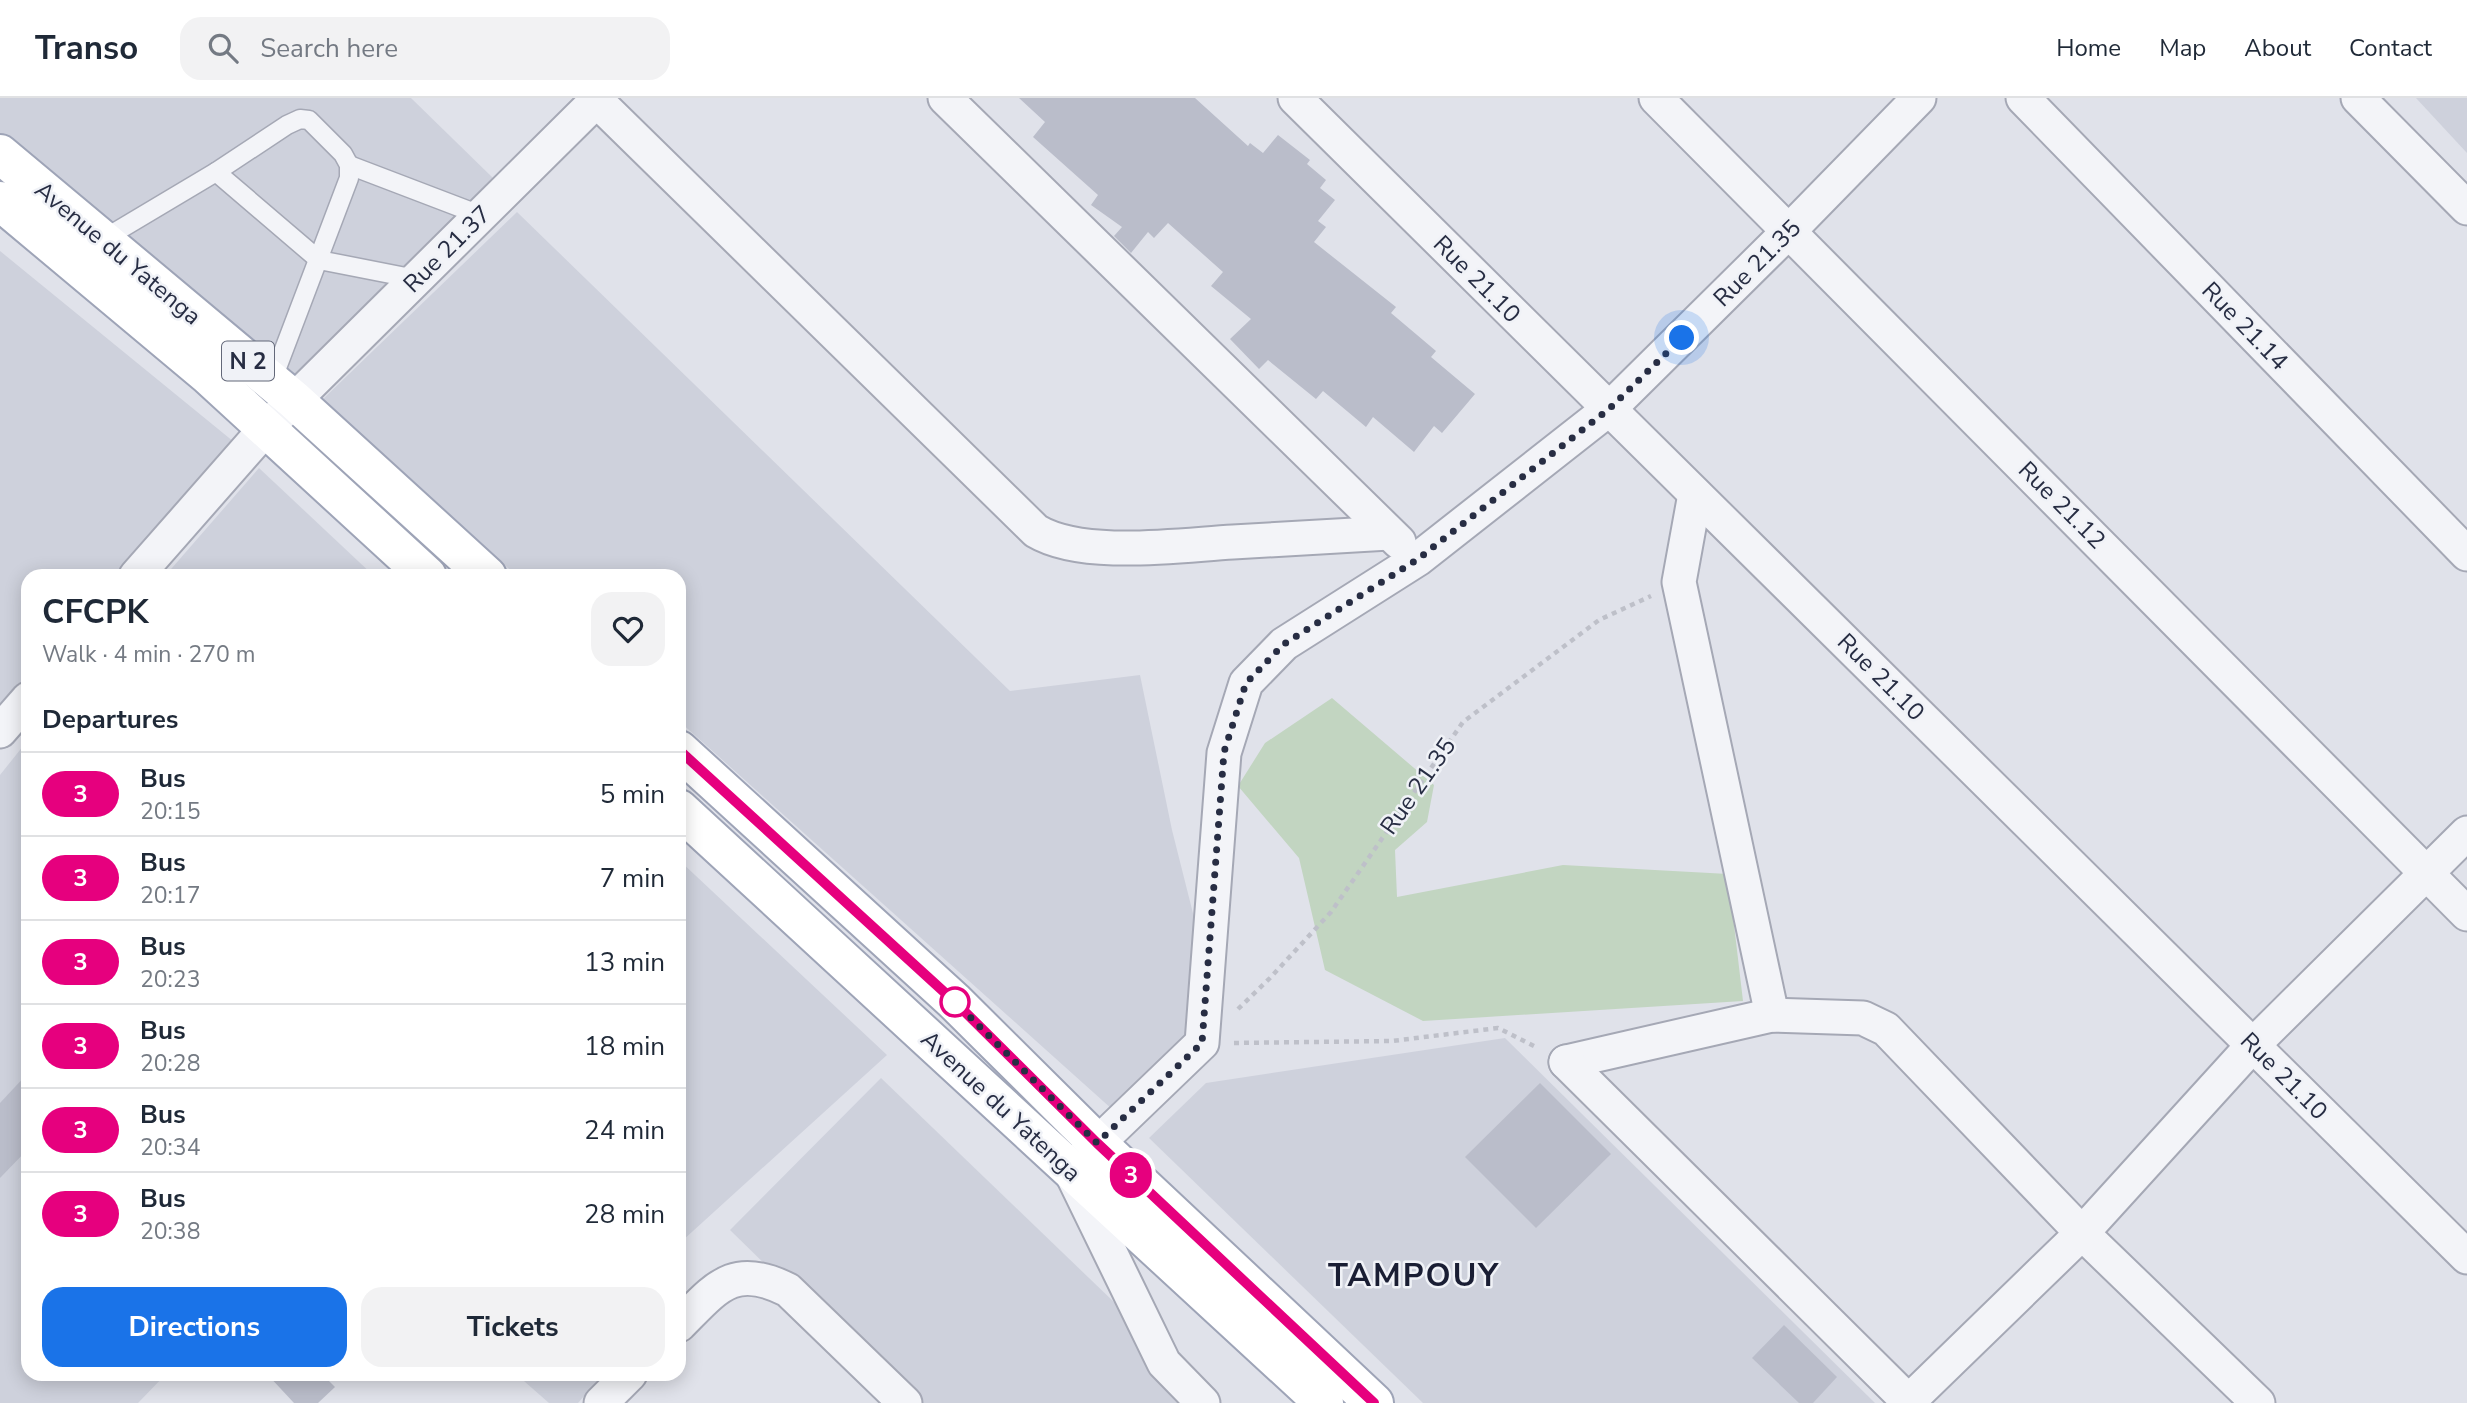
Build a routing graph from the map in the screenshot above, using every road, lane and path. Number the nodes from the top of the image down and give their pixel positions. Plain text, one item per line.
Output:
1 (945, 98) edge
2 (1294, 98) edge
3 (1656, 98) edge
4 (1919, 98) edge
5 (2023, 98) edge
6 (2358, 98) edge
7 (597, 99) edge
8 (0, 154) edge
9 (349, 165) junction
10 (216, 172) junction
11 (0, 201) edge
12 (2467, 208) edge
13 (480, 215) junction
14 (1790, 230) junction
15 (102, 240) junction
16 (319, 260) junction
17 (416, 279) junction
18 (283, 390) junction
19 (1609, 409) junction
20 (267, 427) junction
21 (1695, 494) junction
22 (1389, 533) junction
23 (2467, 554) edge
24 (1418, 559) junction
25 (142, 569) edge
26 (419, 569) edge
27 (479, 569) edge
28 (1679, 582) junction
29 (21, 707) edge
30 (0, 730) edge
31 (686, 756) edge
32 (686, 815) edge
33 (2467, 833) edge
34 (2427, 874) junction
35 (2467, 914) edge
36 (1772, 1014) junction
37 (1202, 1043) junction
38 (2253, 1045) junction
39 (1566, 1062) junction
40 (1097, 1143) junction
41 (1070, 1170) junction
42 (2082, 1233) junction
43 (2467, 1256) edge
44 (686, 1318) edge
45 (623, 1381) edge
46 (1374, 1398) edge
47 (1909, 1402) edge
48 (601, 1403) edge
49 (905, 1403) edge
50 (1203, 1403) edge
51 (1324, 1403) edge
52 (2258, 1403) edge

1 - 22 street
2 - 19 street, Rue 21.10
3 - 14 street, Rue 21.12
4 - 14 street, Rue 21.35
5 - 23 street, Rue 21.14
6 - 12 street
7 - 13 street, Rue 21.37
7 - 22 street
8 - 15 main road, Avenue du Yatenga / N 2
9 - 10 lane
9 - 13 lane
9 - 16 lane
10 - 15 lane
10 - 16 lane
11 - 20 main road, Avenue du Yatenga / N 2
13 - 17 street, Rue 21.37
14 - 19 street, Rue 21.35
14 - 34 street, Rue 21.12
15 - 18 main road, Avenue du Yatenga / N 2
16 - 17 lane
16 - 18 lane
17 - 18 street, Rue 21.37
18 - 20 street, Rue 21.37
18 - 27 main road, Avenue du Yatenga / N 2
19 - 21 street, Rue 21.10
19 - 24 street, Rue 21.35
20 - 25 street, Rue 21.37
20 - 26 main road, Avenue du Yatenga / N 2
21 - 28 street
21 - 38 street, Rue 21.10
22 - 24 street
24 - 37 street, Rue 21.35
28 - 36 street
28 - 37 path, Rue 21.35
29 - 30 street
31 - 40 main road, Avenue du Yatenga
32 - 41 main road, Avenue du Yatenga
33 - 34 street
34 - 35 street, Rue 21.12
34 - 38 street
36 - 39 street
36 - 42 street
37 - 39 path
37 - 40 street
38 - 42 street
38 - 43 street, Rue 21.10
39 - 47 street
40 - 41 street
40 - 46 main road, Avenue du Yatenga
41 - 50 street
41 - 51 main road, Avenue du Yatenga
42 - 47 street
42 - 52 street
44 - 49 street
45 - 48 street

